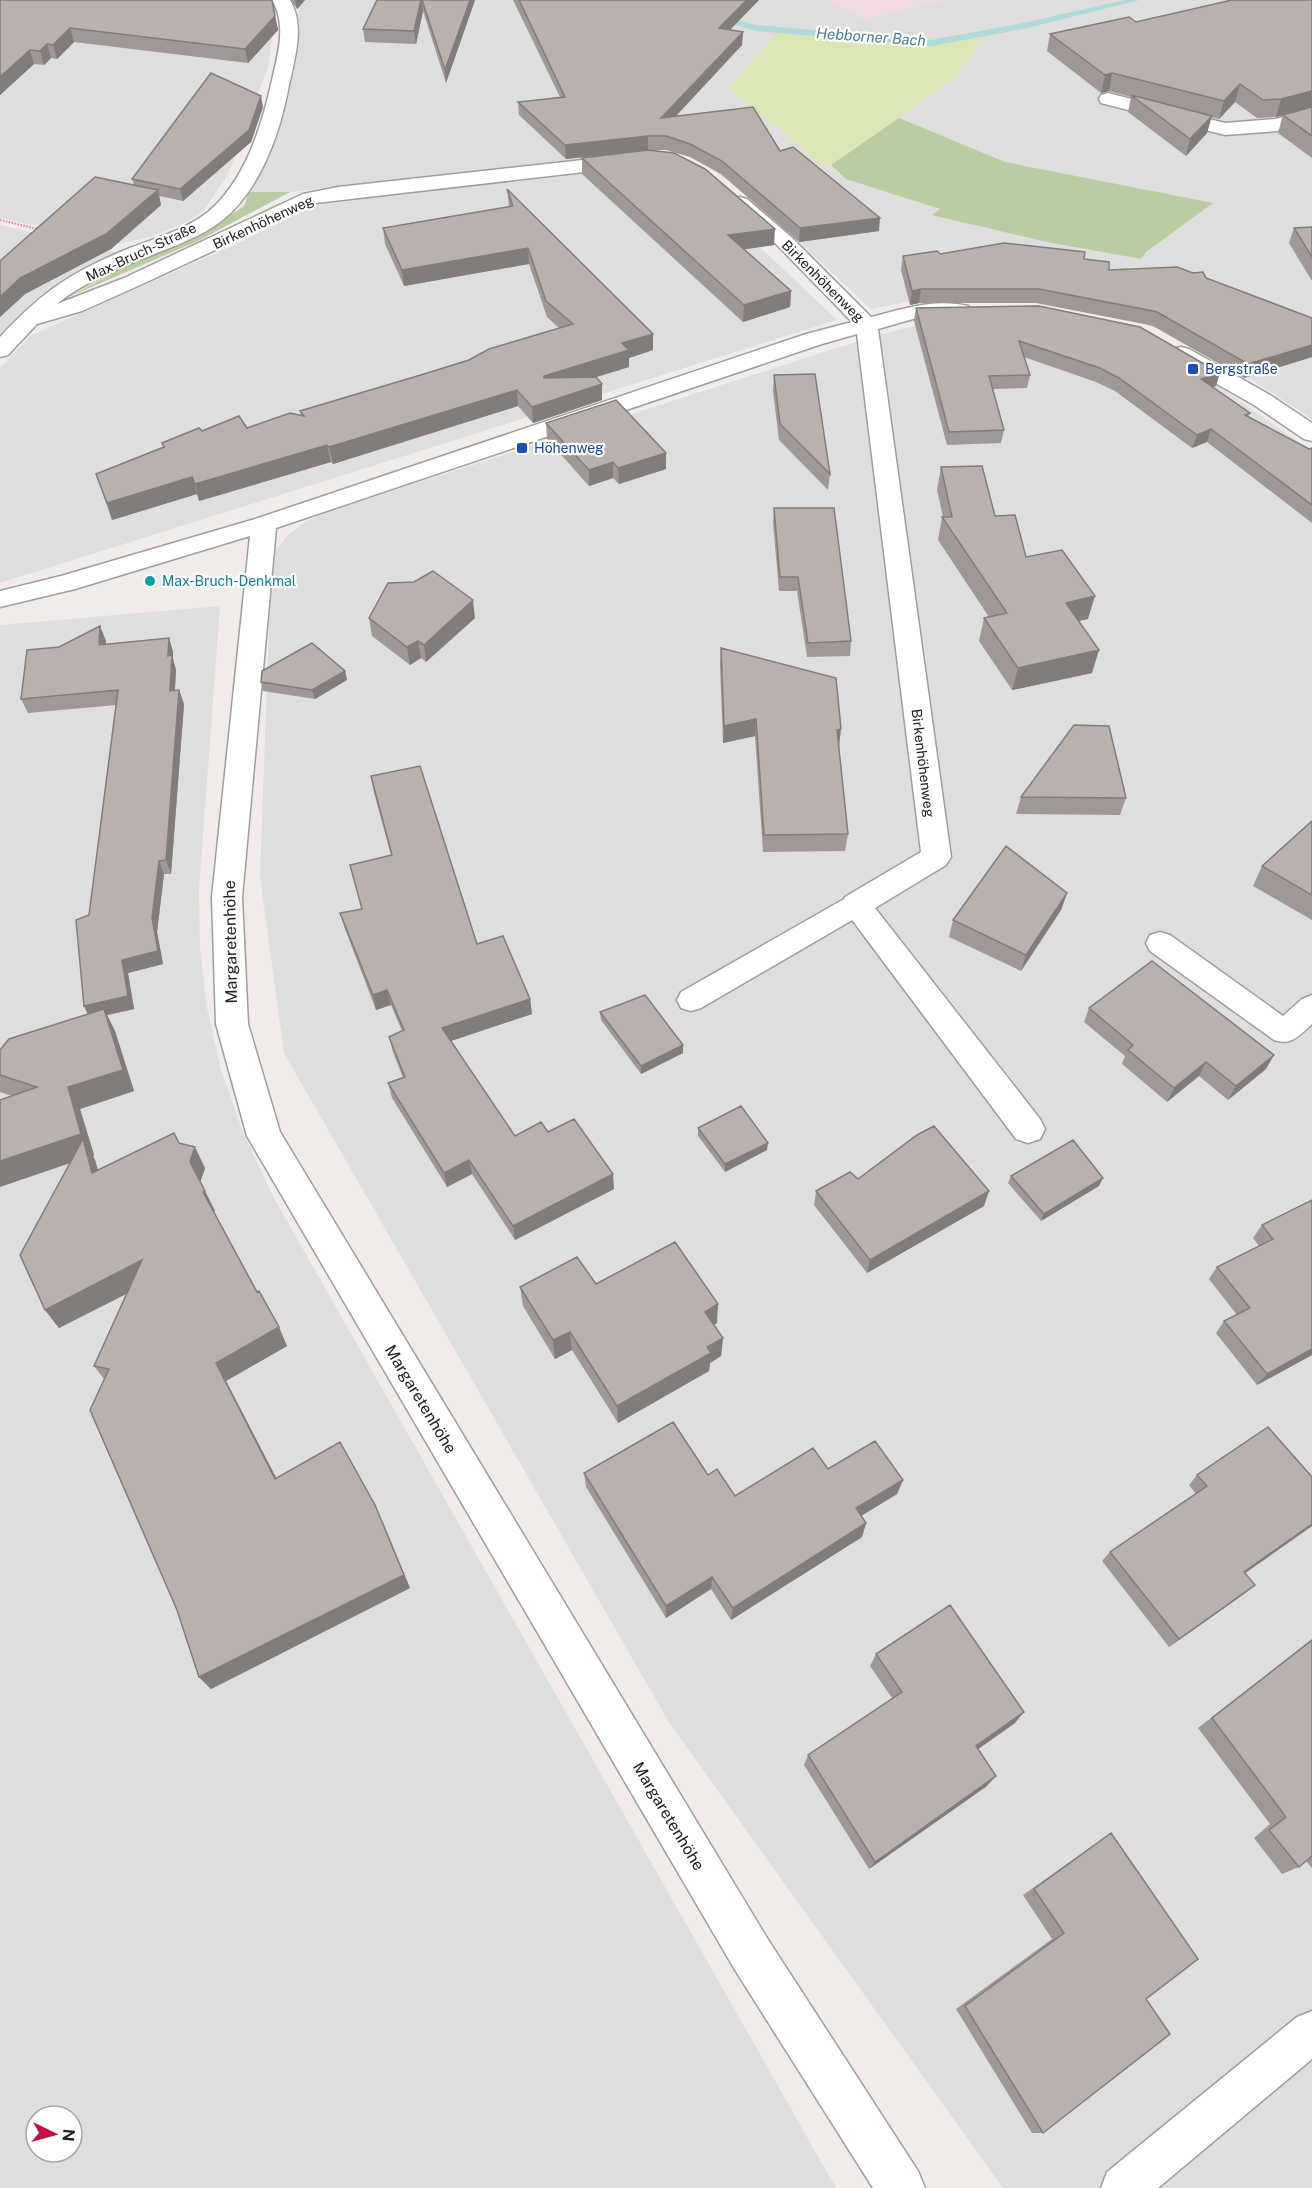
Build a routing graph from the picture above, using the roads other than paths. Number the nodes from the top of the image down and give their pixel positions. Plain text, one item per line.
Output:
1 (281, 0) edge
2 (1108, 99) edge
3 (1312, 116) edge
4 (648, 158) edge
5 (722, 187) edge
6 (978, 311) edge
7 (29, 319) junction
8 (867, 325) junction
9 (1162, 343) edge
10 (0, 350) edge
11 (1312, 434) edge
12 (264, 524) junction
13 (0, 599) edge
14 (856, 905) junction
15 (1160, 943) dead end
16 (691, 1000) dead end
17 (1312, 1007) edge
18 (1028, 1129) dead end
19 (1312, 2032) edge
20 (901, 2188) edge
21 (1123, 2188) edge

1 - 7 street, Max-Bruch-Straße
2 - 3 street
4 - 7 street, Birkenhöhenweg
5 - 8 street, Birkenhöhenweg
6 - 8 street
7 - 10 street, Max-Bruch-Straße
8 - 12 street
8 - 14 street, Birkenhöhenweg
9 - 11 street
12 - 13 street
12 - 20 street, Margaretenhöhe
14 - 16 lane
14 - 18 street
15 - 17 lane
19 - 21 lane

